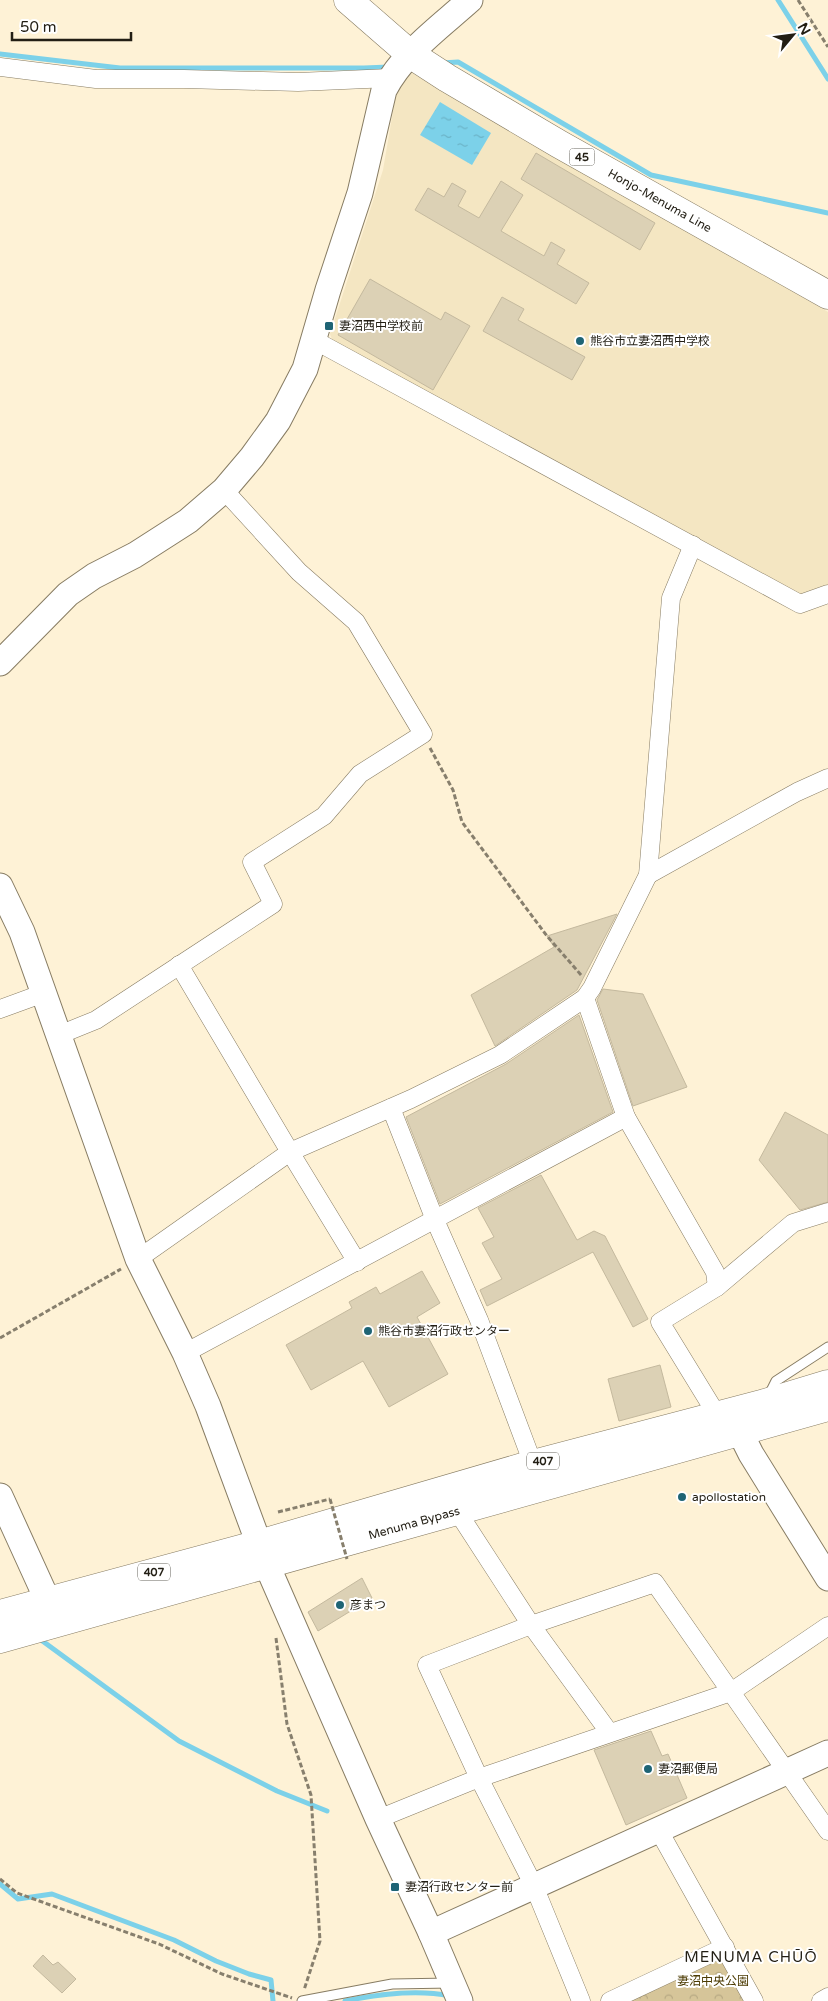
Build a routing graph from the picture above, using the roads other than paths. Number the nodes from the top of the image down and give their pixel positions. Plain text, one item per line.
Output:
1 (348, 0) edge
2 (470, 0) edge
3 (410, 54) junction
4 (0, 67) edge
5 (390, 78) junction
6 (828, 295) edge
7 (314, 340) junction
8 (224, 490) junction
9 (693, 545) junction
10 (828, 594) edge
11 (0, 663) edge
12 (828, 778) edge
13 (648, 875) junction
14 (0, 886) edge
15 (179, 965) junction
16 (44, 993) junction
17 (588, 993) junction
18 (0, 1009) edge
19 (59, 1035) junction
20 (391, 1108) junction
21 (626, 1117) junction
22 (290, 1152) junction
23 (828, 1212) edge
24 (435, 1220) junction
25 (138, 1259) junction
26 (357, 1262) junction
27 (717, 1287) junction
28 (828, 1347) edge
29 (185, 1354) junction
30 (828, 1384) edge
31 (765, 1403) junction
32 (828, 1407) edge
33 (717, 1415) junction
34 (740, 1432) junction
35 (533, 1464) junction
36 (0, 1496) edge
37 (457, 1511) junction
38 (262, 1554) junction
39 (828, 1578) edge
40 (53, 1611) junction
41 (0, 1614) edge
42 (531, 1624) junction
43 (828, 1626) edge
44 (0, 1639) edge
45 (731, 1692) junction
46 (609, 1732) junction
47 (828, 1753) edge
48 (788, 1771) junction
49 (479, 1778) junction
50 (378, 1819) junction
51 (658, 1829) junction
52 (828, 1831) edge
53 (534, 1886) junction
54 (431, 1933) junction
55 (725, 1947) junction
56 (457, 1992) edge
57 (828, 1997) edge
58 (302, 1998) edge
59 (581, 2001) edge
60 (610, 2001) edge
61 (754, 2001) edge
62 (820, 2001) edge

1 - 3 main road, Honjo-Menuma Line / 45
2 - 3 street
3 - 5 street
3 - 6 main road, Honjo-Menuma Line / 45
4 - 5 street
5 - 7 street
7 - 8 street
7 - 9 street
8 - 11 street
8 - 15 street
9 - 10 street
9 - 13 street
12 - 13 street
13 - 17 street
14 - 16 street
15 - 19 street
15 - 22 street
16 - 18 street
16 - 19 street
17 - 20 street
17 - 21 street
19 - 25 street
20 - 22 street
20 - 24 street
21 - 24 street
21 - 27 street
22 - 25 street
22 - 26 street
23 - 27 street
24 - 26 street
24 - 35 street
25 - 29 street
26 - 29 street
27 - 33 street
28 - 31 lane
29 - 38 street
30 - 31 main road, Menuma Bypass / 407
31 - 33 main road, Menuma Bypass / 407
32 - 34 main road, Menuma Bypass / 407
33 - 35 main road, Menuma Bypass / 407
34 - 37 main road, Menuma Bypass / 407
34 - 39 street
35 - 38 main road, Menuma Bypass / 407
36 - 40 street
37 - 38 main road, Menuma Bypass / 407
37 - 42 street
38 - 40 main road, Menuma Bypass / 407
38 - 50 street
40 - 41 main road, Menuma Bypass / 407
40 - 44 main road, Menuma Bypass / 407
42 - 45 street
42 - 46 street
42 - 49 street
43 - 45 street
45 - 46 street
45 - 48 street
46 - 49 street
47 - 48 street
48 - 51 street
48 - 52 street
49 - 50 street
49 - 53 street
50 - 54 street
51 - 53 street
51 - 55 street
53 - 54 street
53 - 59 street
54 - 56 street
55 - 60 street
55 - 61 street
56 - 58 lane
57 - 62 street

